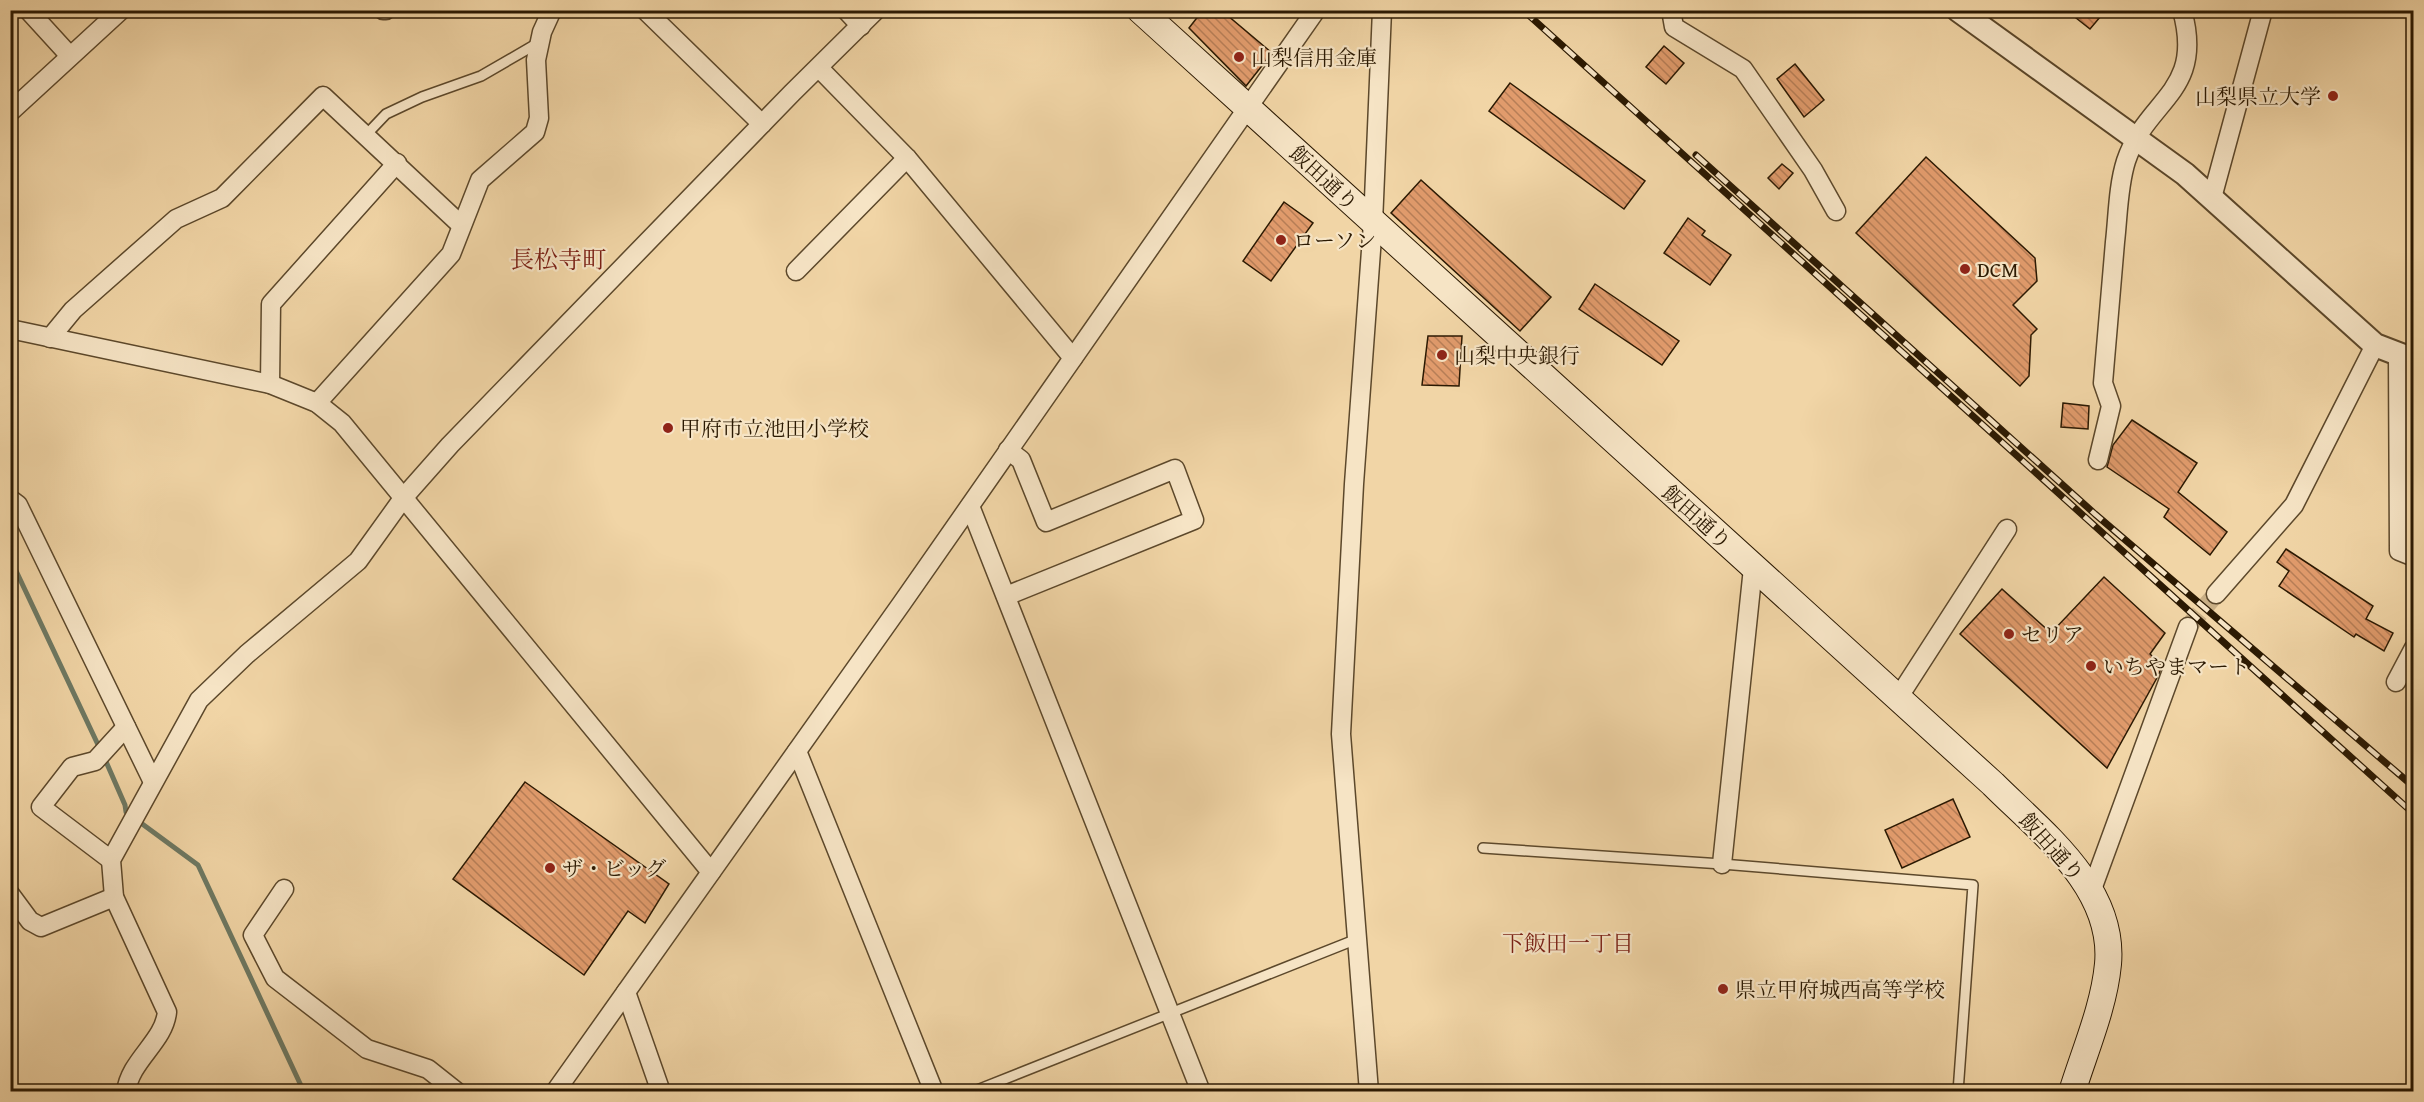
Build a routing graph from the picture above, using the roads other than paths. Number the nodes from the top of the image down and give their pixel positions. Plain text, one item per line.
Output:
1 (28, 10) edge
2 (121, 10) edge
3 (552, 10) edge
4 (645, 10) edge
5 (846, 10) edge
6 (876, 10) edge
7 (1140, 10) edge
8 (1316, 10) edge
9 (1382, 10) edge
10 (1671, 10) edge
11 (1958, 10) edge
12 (2182, 10) edge
13 (2263, 10) edge
14 (861, 26) junction
15 (540, 41) junction
16 (70, 56) junction
17 (819, 68) junction
18 (1248, 108) junction
19 (10, 112) edge
20 (762, 124) junction
21 (366, 135) junction
22 (2137, 139) junction
23 (907, 158) junction
24 (397, 163) junction
25 (2212, 198) junction
26 (1836, 211) dead end
27 (1373, 223) junction
28 (461, 225) junction
29 (796, 271) dead end
30 (10, 329) edge
31 (50, 338) junction
32 (2375, 345) junction
33 (1073, 358) junction
34 (2406, 358) edge
35 (270, 384) junction
36 (317, 403) junction
37 (1008, 450) junction
38 (2098, 460) dead end
39 (404, 497) junction
40 (10, 499) edge
41 (970, 506) junction
42 (2007, 529) dead end
43 (2414, 557) edge
44 (1753, 568) junction
45 (2216, 594) tunnel mouth
46 (1006, 596) junction
47 (2188, 627) tunnel mouth
48 (2414, 648) edge
49 (2396, 682) dead end
50 (1898, 698) junction
51 (126, 727) junction
52 (797, 751) junction
53 (153, 782) junction
54 (1483, 848) dead end
55 (111, 860) junction
56 (1722, 864) junction
57 (711, 872) junction
58 (284, 889) dead end
59 (2091, 892) junction
60 (10, 894) edge
61 (114, 897) junction
62 (1357, 939) junction
63 (626, 992) junction
64 (1170, 1012) junction
65 (126, 1092) edge
66 (457, 1092) edge
67 (555, 1092) edge
68 (661, 1092) edge
69 (934, 1092) edge
70 (972, 1092) edge
71 (1201, 1092) edge
72 (1369, 1092) edge
73 (1958, 1092) edge
74 (2072, 1092) edge

1 - 16 street
2 - 16 street
3 - 15 street
4 - 20 street
5 - 14 street
6 - 14 street
7 - 18 main road, 飯田通り
8 - 18 street
9 - 27 street
10 - 26 street
11 - 22 street
12 - 22 street
13 - 25 street
14 - 17 street
15 - 21 lane
15 - 28 street
16 - 19 street
17 - 20 street
17 - 23 street
18 - 27 main road, 飯田通り
18 - 33 street
20 - 39 street
21 - 24 street
21 - 31 street
22 - 25 street
22 - 38 street
23 - 29 street
23 - 33 street
24 - 28 street
24 - 35 street
25 - 32 street
27 - 44 main road, 飯田通り
27 - 62 street
28 - 36 street
30 - 31 street
31 - 35 street
32 - 34 street
32 - 45 street
33 - 37 street
34 - 43 street
35 - 36 street
36 - 39 street
37 - 41 street
37 - 46 street
39 - 53 street
39 - 57 street
40 - 51 street
41 - 46 street
41 - 52 street
42 - 50 street
44 - 50 main road, 飯田通り
44 - 56 street
46 - 64 street
47 - 59 street
48 - 49 street
50 - 59 main road, 飯田通り
51 - 53 street
51 - 55 street
52 - 57 street
52 - 69 street
53 - 55 street
54 - 56 lane
55 - 61 street
56 - 73 lane
57 - 63 street
58 - 66 street
59 - 74 main road, 飯田通り
60 - 61 street
61 - 65 street
62 - 64 lane
62 - 72 street
63 - 67 street
63 - 68 street
64 - 70 lane
64 - 71 street

